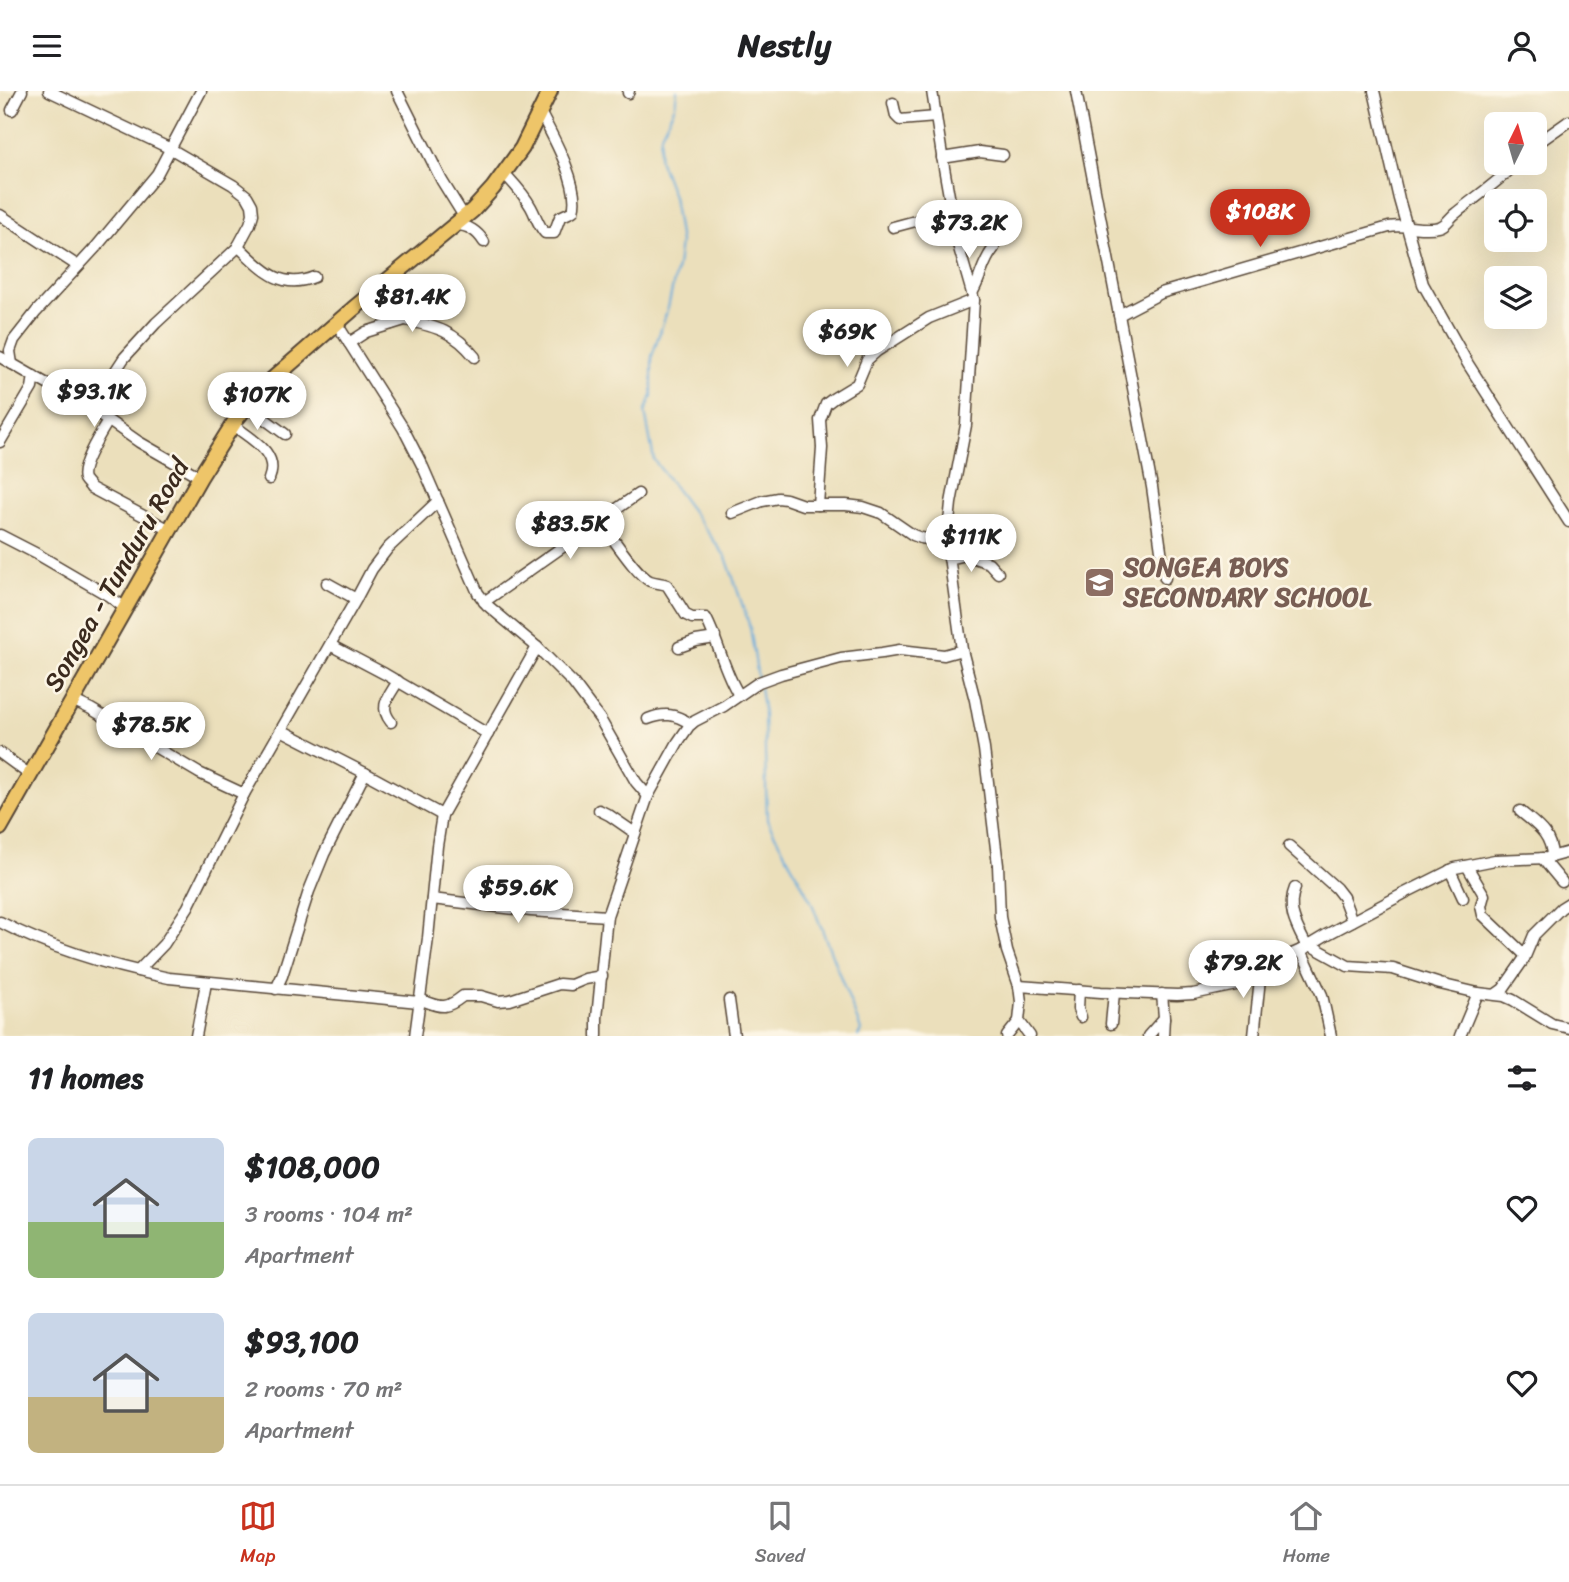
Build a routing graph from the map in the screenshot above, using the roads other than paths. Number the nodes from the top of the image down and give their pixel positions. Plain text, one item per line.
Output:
1 (22, 91) edge
2 (49, 91) edge
3 (201, 91) edge
4 (397, 91) edge
5 (550, 91) edge
6 (932, 91) edge
7 (1076, 91) edge
8 (1374, 91) edge
9 (893, 103) dead end
10 (12, 110) dead end
11 (540, 112) junction
12 (936, 117) junction
13 (1569, 121) edge
14 (1547, 137) edge
15 (171, 149) junction
16 (1003, 155) dead end
17 (942, 158) junction
18 (504, 173) junction
19 (1504, 175) edge
20 (951, 209) junction
21 (0, 215) edge
22 (461, 222) junction
23 (893, 227) dead end
24 (1408, 228) junction
25 (484, 242) dead end
26 (238, 246) junction
27 (994, 248) dead end
28 (964, 265) junction
29 (78, 266) junction
30 (982, 268) junction
31 (314, 277) dead end
32 (455, 291) dead end
33 (374, 293) junction
34 (973, 297) junction
35 (1119, 315) junction
36 (405, 320) junction
37 (337, 324) junction
38 (391, 324) junction
39 (349, 342) junction
40 (0, 357) edge
41 (475, 357) dead end
42 (12, 364) junction
43 (34, 376) junction
44 (247, 405) junction
45 (96, 412) junction
46 (108, 421) junction
47 (233, 425) junction
48 (285, 434) dead end
49 (0, 442) edge
50 (200, 477) junction
51 (269, 479) dead end
52 (638, 494) dead end
53 (438, 501) junction
54 (818, 505) junction
55 (732, 513) dead end
56 (599, 521) junction
57 (1569, 522) edge
58 (170, 530) junction
59 (0, 535) edge
60 (947, 542) junction
61 (949, 559) junction
62 (998, 573) dead end
63 (1165, 578) dead end
64 (327, 583) dead end
65 (356, 599) junction
66 (484, 602) junction
67 (125, 608) junction
68 (715, 636) junction
69 (330, 645) junction
70 (679, 646) dead end
71 (537, 647) junction
72 (962, 650) junction
73 (398, 681) junction
74 (740, 695) junction
75 (72, 700) junction
76 (648, 719) dead end
77 (391, 722) dead end
78 (691, 724) junction
79 (281, 730) junction
80 (488, 734) junction
81 (0, 753) edge
82 (365, 773) junction
83 (30, 775) junction
84 (244, 794) junction
85 (648, 796) junction
86 (599, 810) dead end
87 (1520, 811) dead end
88 (442, 815) junction
89 (0, 828) edge
90 (635, 833) junction
91 (1289, 846) dead end
92 (1569, 852) edge
93 (1547, 857) junction
94 (1467, 866) junction
95 (1450, 870) junction
96 (1562, 883) dead end
97 (1295, 888) dead end
98 (1463, 898) dead end
99 (432, 899) junction
100 (1569, 902) edge
101 (607, 916) junction
102 (1352, 921) junction
103 (0, 922) edge
104 (1306, 947) junction
105 (1525, 955) junction
106 (1261, 968) junction
107 (138, 971) junction
108 (602, 976) junction
109 (206, 983) junction
110 (1019, 986) junction
111 (276, 989) junction
112 (1079, 990) junction
113 (1114, 993) junction
114 (1478, 993) junction
115 (1162, 994) junction
116 (1496, 994) junction
117 (729, 1000) dead end
118 (419, 1001) junction
119 (1081, 1017) dead end
120 (1164, 1017) junction
121 (1019, 1021) junction
122 (1111, 1024) dead end
123 (1569, 1028) edge
124 (196, 1036) edge
125 (415, 1036) edge
126 (597, 1036) edge
127 (734, 1036) edge
128 (1007, 1036) edge
129 (1030, 1036) edge
130 (1148, 1036) edge
131 (1163, 1036) edge
132 (1254, 1036) edge
133 (1331, 1036) edge
134 (1461, 1036) edge

1 - 10 street
2 - 15 street
3 - 15 street
4 - 22 street
5 - 11 highway, Songea - Tunduru Road
6 - 12 street
7 - 35 street
8 - 24 street
9 - 12 street
11 - 18 highway, Songea - Tunduru Road
11 - 18 street
12 - 17 street
13 - 14 street
15 - 26 street
15 - 29 street
16 - 17 street
17 - 20 street
18 - 22 highway, Songea - Tunduru Road
19 - 24 street
20 - 23 street
20 - 28 street
21 - 29 street
22 - 25 street
22 - 33 highway, Songea - Tunduru Road
24 - 35 street
24 - 57 street
26 - 31 street
26 - 45 street
27 - 30 street
28 - 30 street
28 - 34 street
29 - 42 street
30 - 34 street
32 - 36 street
33 - 37 highway, Songea - Tunduru Road
33 - 38 street
34 - 54 street
34 - 60 street
35 - 63 street
36 - 38 street
36 - 41 street
37 - 39 street
37 - 44 highway, Songea - Tunduru Road
38 - 39 street
39 - 53 street
40 - 42 street
42 - 43 street
43 - 45 street
43 - 49 street
44 - 47 highway, Songea - Tunduru Road
44 - 48 street
45 - 46 street
46 - 50 street
46 - 58 street
47 - 50 highway, Songea - Tunduru Road
47 - 51 street
50 - 58 highway, Songea - Tunduru Road
52 - 56 street
53 - 65 street
53 - 66 street
54 - 55 street
54 - 60 street
56 - 66 street
56 - 68 street
58 - 67 highway, Songea - Tunduru Road
59 - 67 street
60 - 61 street
61 - 62 street
61 - 72 street
64 - 65 street
65 - 69 street
66 - 71 street
67 - 75 highway, Songea - Tunduru Road
68 - 70 street
68 - 74 street
69 - 73 street
69 - 79 street
71 - 80 street
71 - 85 street
72 - 74 street
72 - 110 street
73 - 77 street
73 - 80 street
74 - 78 street
75 - 83 highway, Songea - Tunduru Road
75 - 84 street
76 - 78 street
78 - 85 street
79 - 82 street
79 - 84 street
80 - 88 street
81 - 83 street
82 - 88 street
82 - 111 street
83 - 89 highway, Songea - Tunduru Road
84 - 107 street
85 - 90 street
86 - 90 street
87 - 93 street
88 - 99 street
90 - 101 street
91 - 102 street
92 - 93 street
93 - 94 street
93 - 96 street
94 - 95 street
94 - 105 street
95 - 98 street
95 - 102 street
97 - 104 street
99 - 101 street
99 - 118 street
100 - 105 street
101 - 108 street
102 - 104 street
103 - 107 street
104 - 106 street
104 - 114 street
104 - 133 street
105 - 116 street
106 - 115 street
106 - 132 street
107 - 109 street
108 - 118 street
108 - 126 street
109 - 111 street
109 - 124 street
110 - 112 street
110 - 121 street
111 - 118 street
112 - 113 street
112 - 119 street
113 - 115 street
113 - 122 street
114 - 116 street
114 - 134 street
115 - 120 street
116 - 123 street
117 - 127 street
118 - 125 street
120 - 130 street
120 - 131 street
121 - 128 street
121 - 129 street

